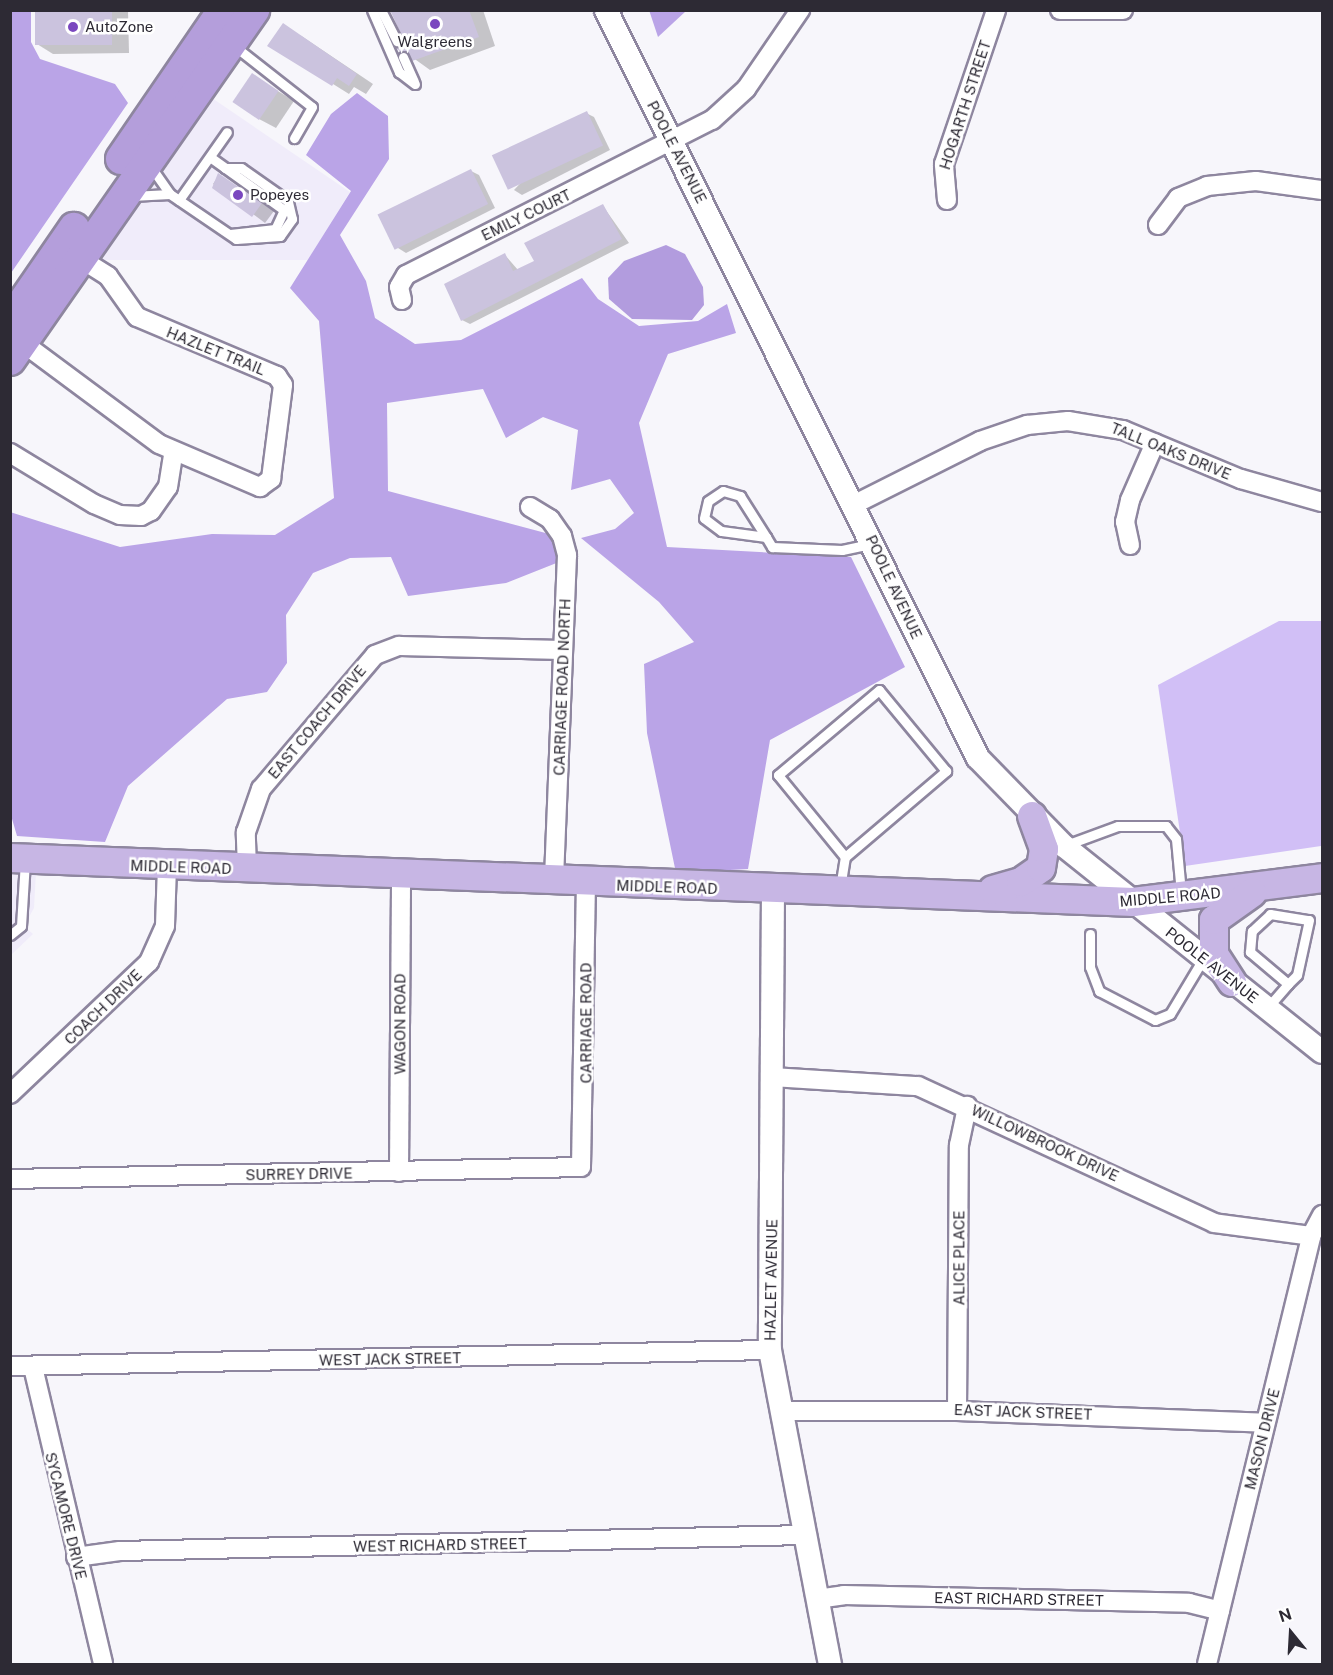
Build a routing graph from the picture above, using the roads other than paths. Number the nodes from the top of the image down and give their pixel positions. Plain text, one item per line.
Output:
1 (254, 10) edge
2 (372, 10) edge
3 (381, 10) edge
4 (606, 10) edge
5 (800, 10) edge
6 (996, 10) edge
7 (1060, 10) edge
8 (1123, 10) edge
9 (218, 22) edge
10 (397, 41) dead end
11 (403, 57) dead end
12 (227, 132) dead end
13 (294, 138) dead end
14 (672, 143) junction
15 (148, 157) junction
16 (210, 157) junction
17 (1323, 190) edge
18 (170, 194) junction
19 (118, 198) junction
20 (179, 200) junction
21 (947, 200) dead end
22 (1158, 225) dead end
23 (79, 258) junction
24 (402, 300) dead end
25 (15, 341) edge
26 (1155, 443) junction
27 (174, 451) junction
28 (10, 453) edge
29 (1323, 502) edge
30 (855, 504) junction
31 (530, 507) dead end
32 (766, 537) junction
33 (873, 543) junction
34 (1130, 545) dead end
35 (563, 650) junction
36 (1032, 816) junction
37 (1064, 846) junction
38 (845, 857) junction
39 (18, 859) edge
40 (167, 867) junction
41 (247, 869) junction
42 (401, 876) junction
43 (1323, 878) edge
44 (554, 882) junction
45 (586, 884) junction
46 (773, 890) junction
47 (839, 894) junction
48 (971, 896) junction
49 (1181, 898) junction
50 (1266, 900) junction
51 (1133, 902) junction
52 (1090, 934) dead end
53 (10, 935) edge
54 (1203, 958) junction
55 (1232, 982) junction
56 (1288, 984) junction
57 (1268, 1007) junction
58 (1323, 1052) edge
59 (773, 1077) junction
60 (10, 1094) edge
61 (967, 1106) junction
62 (586, 1162) joint
63 (399, 1172) junction
64 (10, 1179) edge
65 (1323, 1215) edge
66 (1311, 1236) junction
67 (770, 1350) junction
68 (10, 1366) edge
69 (33, 1367) junction
70 (957, 1410) junction
71 (780, 1412) junction
72 (1264, 1423) junction
73 (804, 1535) junction
74 (76, 1557) junction
75 (817, 1599) junction
76 (1220, 1611) junction
77 (103, 1665) edge
78 (830, 1665) edge
79 (1207, 1665) edge

1 - 9 highway
2 - 11 lane
3 - 10 lane
4 - 14 street, POOLE AVENUE
5 - 14 street, EMILY COURT
6 - 21 street, HOGARTH STREET
7 - 8 street
9 - 13 lane
9 - 15 highway
9 - 25 highway
12 - 16 lane
14 - 24 street, EMILY COURT
14 - 30 street, POOLE AVENUE
15 - 18 lane
15 - 19 highway
16 - 20 lane
16 - 20 lane
17 - 22 street
18 - 19 lane
18 - 20 lane
19 - 23 highway
23 - 25 highway
23 - 27 street, HAZLET TRAIL
25 - 27 street, HAZLET TRAIL
26 - 29 street, TALL OAKS DRIVE
26 - 30 street, TALL OAKS DRIVE
26 - 34 street
27 - 28 street
30 - 33 street, POOLE AVENUE
31 - 35 street, CARRIAGE ROAD NORTH
32 - 32 lane
32 - 33 lane
33 - 36 street, POOLE AVENUE
35 - 41 street, EAST COACH DRIVE
35 - 44 street, CARRIAGE ROAD NORTH
36 - 37 street, POOLE AVENUE
36 - 48 main road
37 - 49 lane
37 - 51 street, POOLE AVENUE
38 - 38 lane
38 - 47 lane
39 - 40 main road, MIDDLE ROAD
39 - 53 lane
40 - 41 main road, MIDDLE ROAD
40 - 60 street, COACH DRIVE
41 - 42 main road, MIDDLE ROAD
42 - 44 main road, MIDDLE ROAD
42 - 63 street, WAGON ROAD
43 - 50 main road, MIDDLE ROAD
44 - 45 main road, MIDDLE ROAD
45 - 46 main road, MIDDLE ROAD
45 - 62 street, CARRIAGE ROAD
46 - 47 main road, MIDDLE ROAD
46 - 59 street, HAZLET AVENUE
47 - 48 main road, MIDDLE ROAD
48 - 51 main road, MIDDLE ROAD
49 - 50 main road, MIDDLE ROAD
49 - 51 main road, MIDDLE ROAD
50 - 55 main road
50 - 56 lane
50 - 56 lane
51 - 54 street, POOLE AVENUE
52 - 54 lane
54 - 55 street, POOLE AVENUE
55 - 57 street, POOLE AVENUE
56 - 57 lane
57 - 58 street, POOLE AVENUE
59 - 61 street, WILLOWBROOK DRIVE
59 - 67 street, HAZLET AVENUE
61 - 66 street, WILLOWBROOK DRIVE
61 - 70 street, ALICE PLACE
62 - 63 street, SURREY DRIVE
63 - 64 street, SURREY DRIVE
65 - 66 street, MASON DRIVE
66 - 72 street, MASON DRIVE
67 - 69 street, WEST JACK STREET
67 - 71 street, HAZLET AVENUE
68 - 69 street, WEST JACK STREET
69 - 74 street, SYCAMORE DRIVE
70 - 71 street, EAST JACK STREET
70 - 72 street, EAST JACK STREET
71 - 73 street, HAZLET AVENUE
72 - 76 street, MASON DRIVE
73 - 74 street, WEST RICHARD STREET
73 - 75 street, HAZLET AVENUE
74 - 77 street, SYCAMORE DRIVE
75 - 76 street, EAST RICHARD STREET
75 - 78 street, HAZLET AVENUE
76 - 79 street, MASON DRIVE

